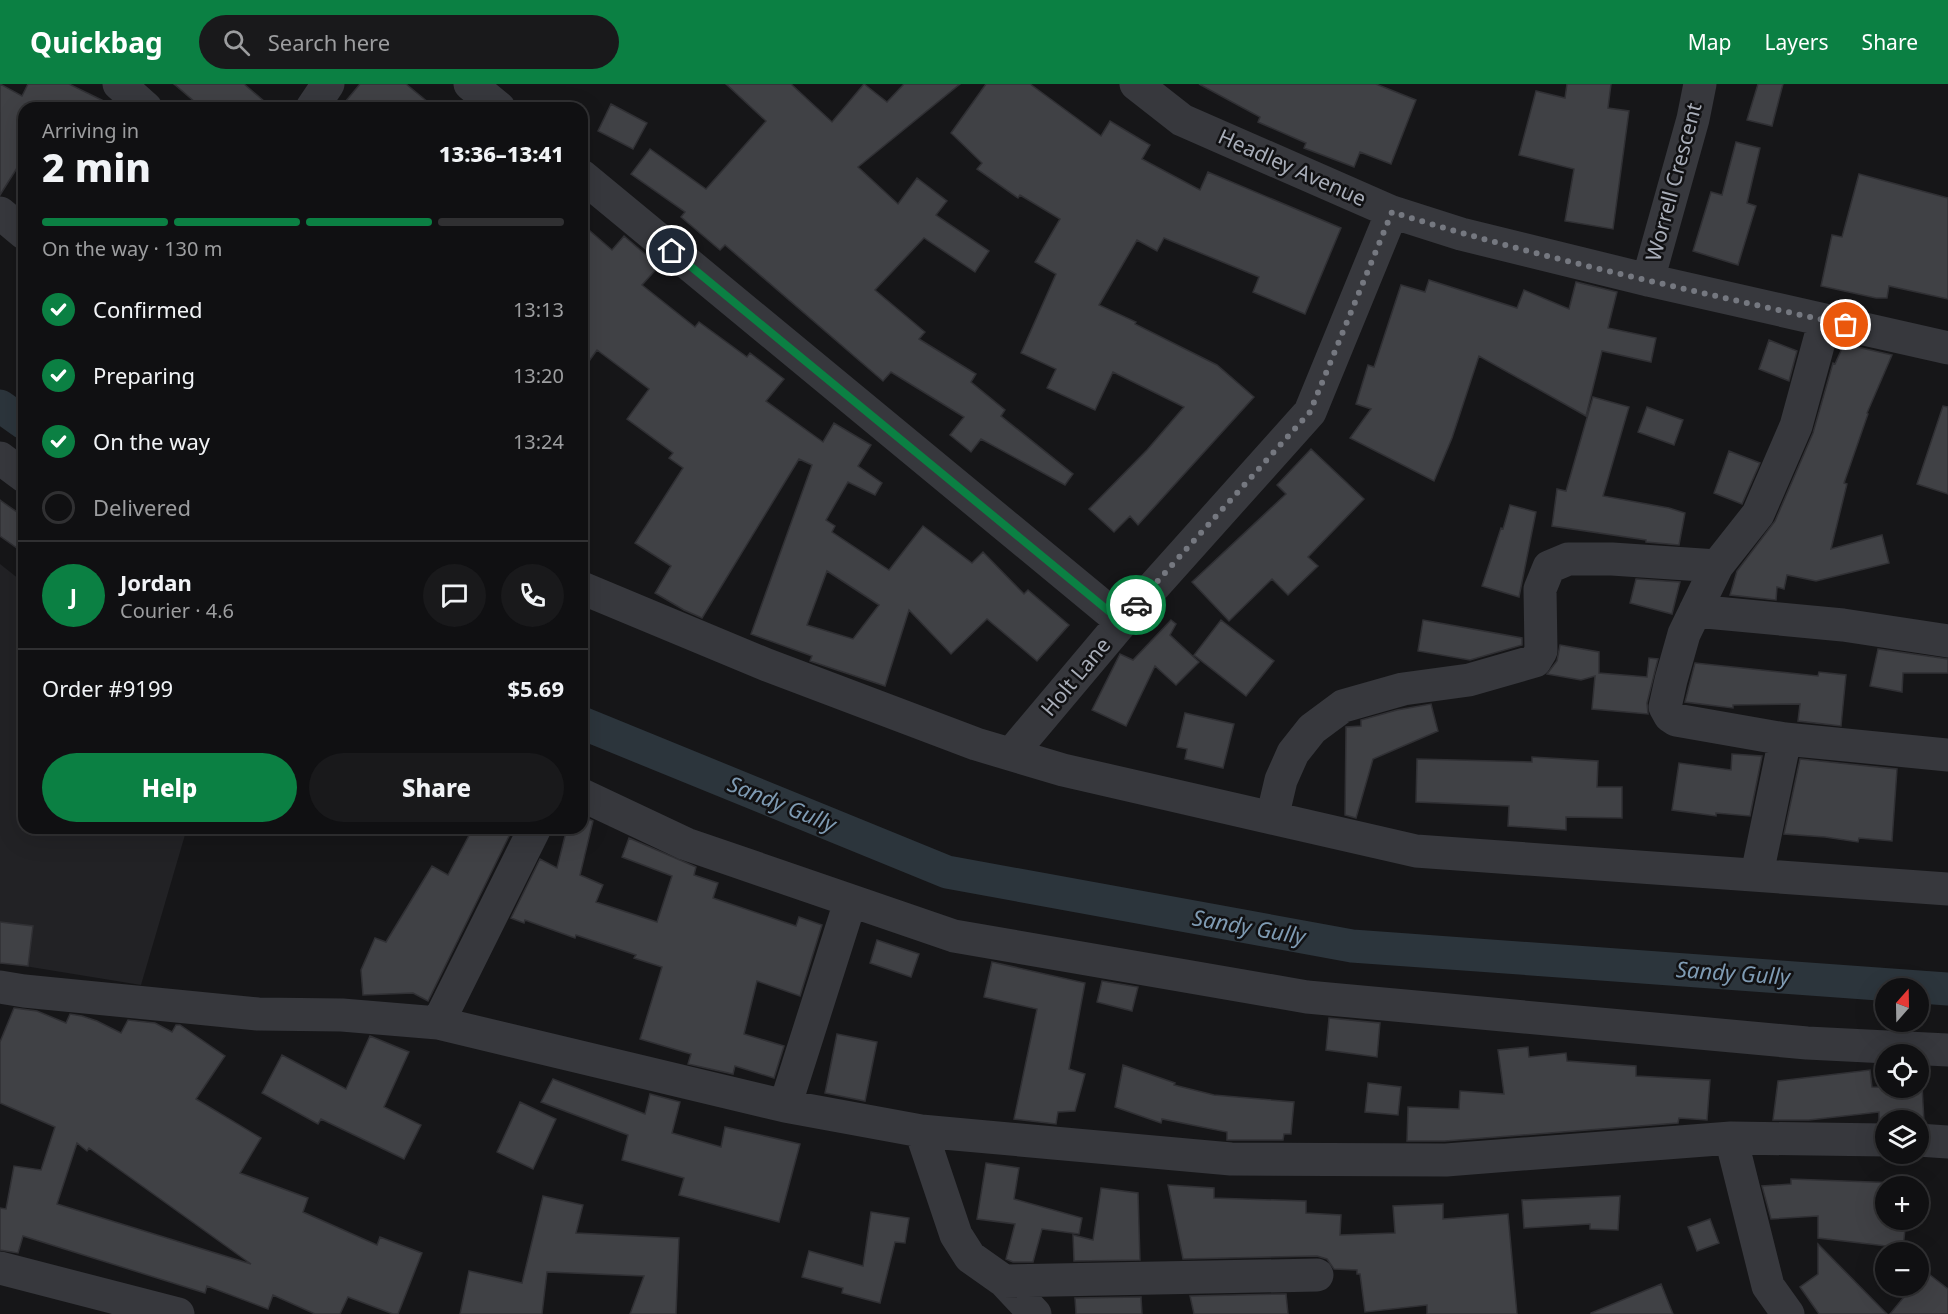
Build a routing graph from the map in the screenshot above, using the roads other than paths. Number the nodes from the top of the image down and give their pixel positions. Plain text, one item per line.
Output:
1 (119, 84) edge
2 (328, 84) edge
3 (470, 84) edge
4 (1136, 84) edge
5 (1700, 84) edge
6 (139, 102) edge
7 (316, 102) edge
8 (492, 102) edge
9 (588, 181) edge
10 (1392, 212) junction
11 (0, 213) edge
12 (18, 228) edge
13 (1648, 280) junction
14 (1826, 320) junction
15 (1948, 348) edge
16 (0, 458) edge
17 (18, 472) edge
18 (1716, 567) junction
19 (588, 590) edge
20 (1695, 611) junction
21 (1122, 622) junction
22 (1948, 641) edge
23 (1785, 739) junction
24 (1011, 754) junction
25 (1948, 755) edge
26 (588, 798) edge
27 (1272, 818) junction
28 (532, 834) edge
29 (1756, 874) junction
30 (1948, 889) edge
31 (850, 902) junction
32 (0, 987) edge
33 (438, 1023) junction
34 (1948, 1050) edge
35 (785, 1106) junction
36 (921, 1131) junction
37 (1731, 1138) junction
38 (1875, 1140) edge
39 (1929, 1141) edge
40 (1948, 1142) edge
41 (0, 1268) edge
42 (1317, 1275) dead end
43 (1004, 1281) junction
44 (178, 1314) edge
45 (1035, 1314) edge
46 (1788, 1314) edge

1 - 6 street
2 - 7 street
3 - 8 street
4 - 10 street, Headley Avenue
5 - 13 street, Worrell Crescent
9 - 21 street
10 - 13 street, Headley Avenue
10 - 21 street, Holt Lane
11 - 12 street
13 - 14 street, Headley Avenue
14 - 15 street, Headley Avenue
14 - 18 street
16 - 17 street
18 - 20 street
18 - 27 street
19 - 24 street
20 - 22 street
20 - 23 street
21 - 24 street, Holt Lane
23 - 25 street
23 - 29 street
24 - 27 street
26 - 31 street
27 - 29 street
28 - 33 street
29 - 30 street
31 - 34 street
31 - 35 street
32 - 33 street
33 - 35 street
35 - 36 street
36 - 37 street
36 - 43 street
37 - 38 street
37 - 46 street
39 - 40 street
41 - 44 street
42 - 43 street
43 - 45 street

